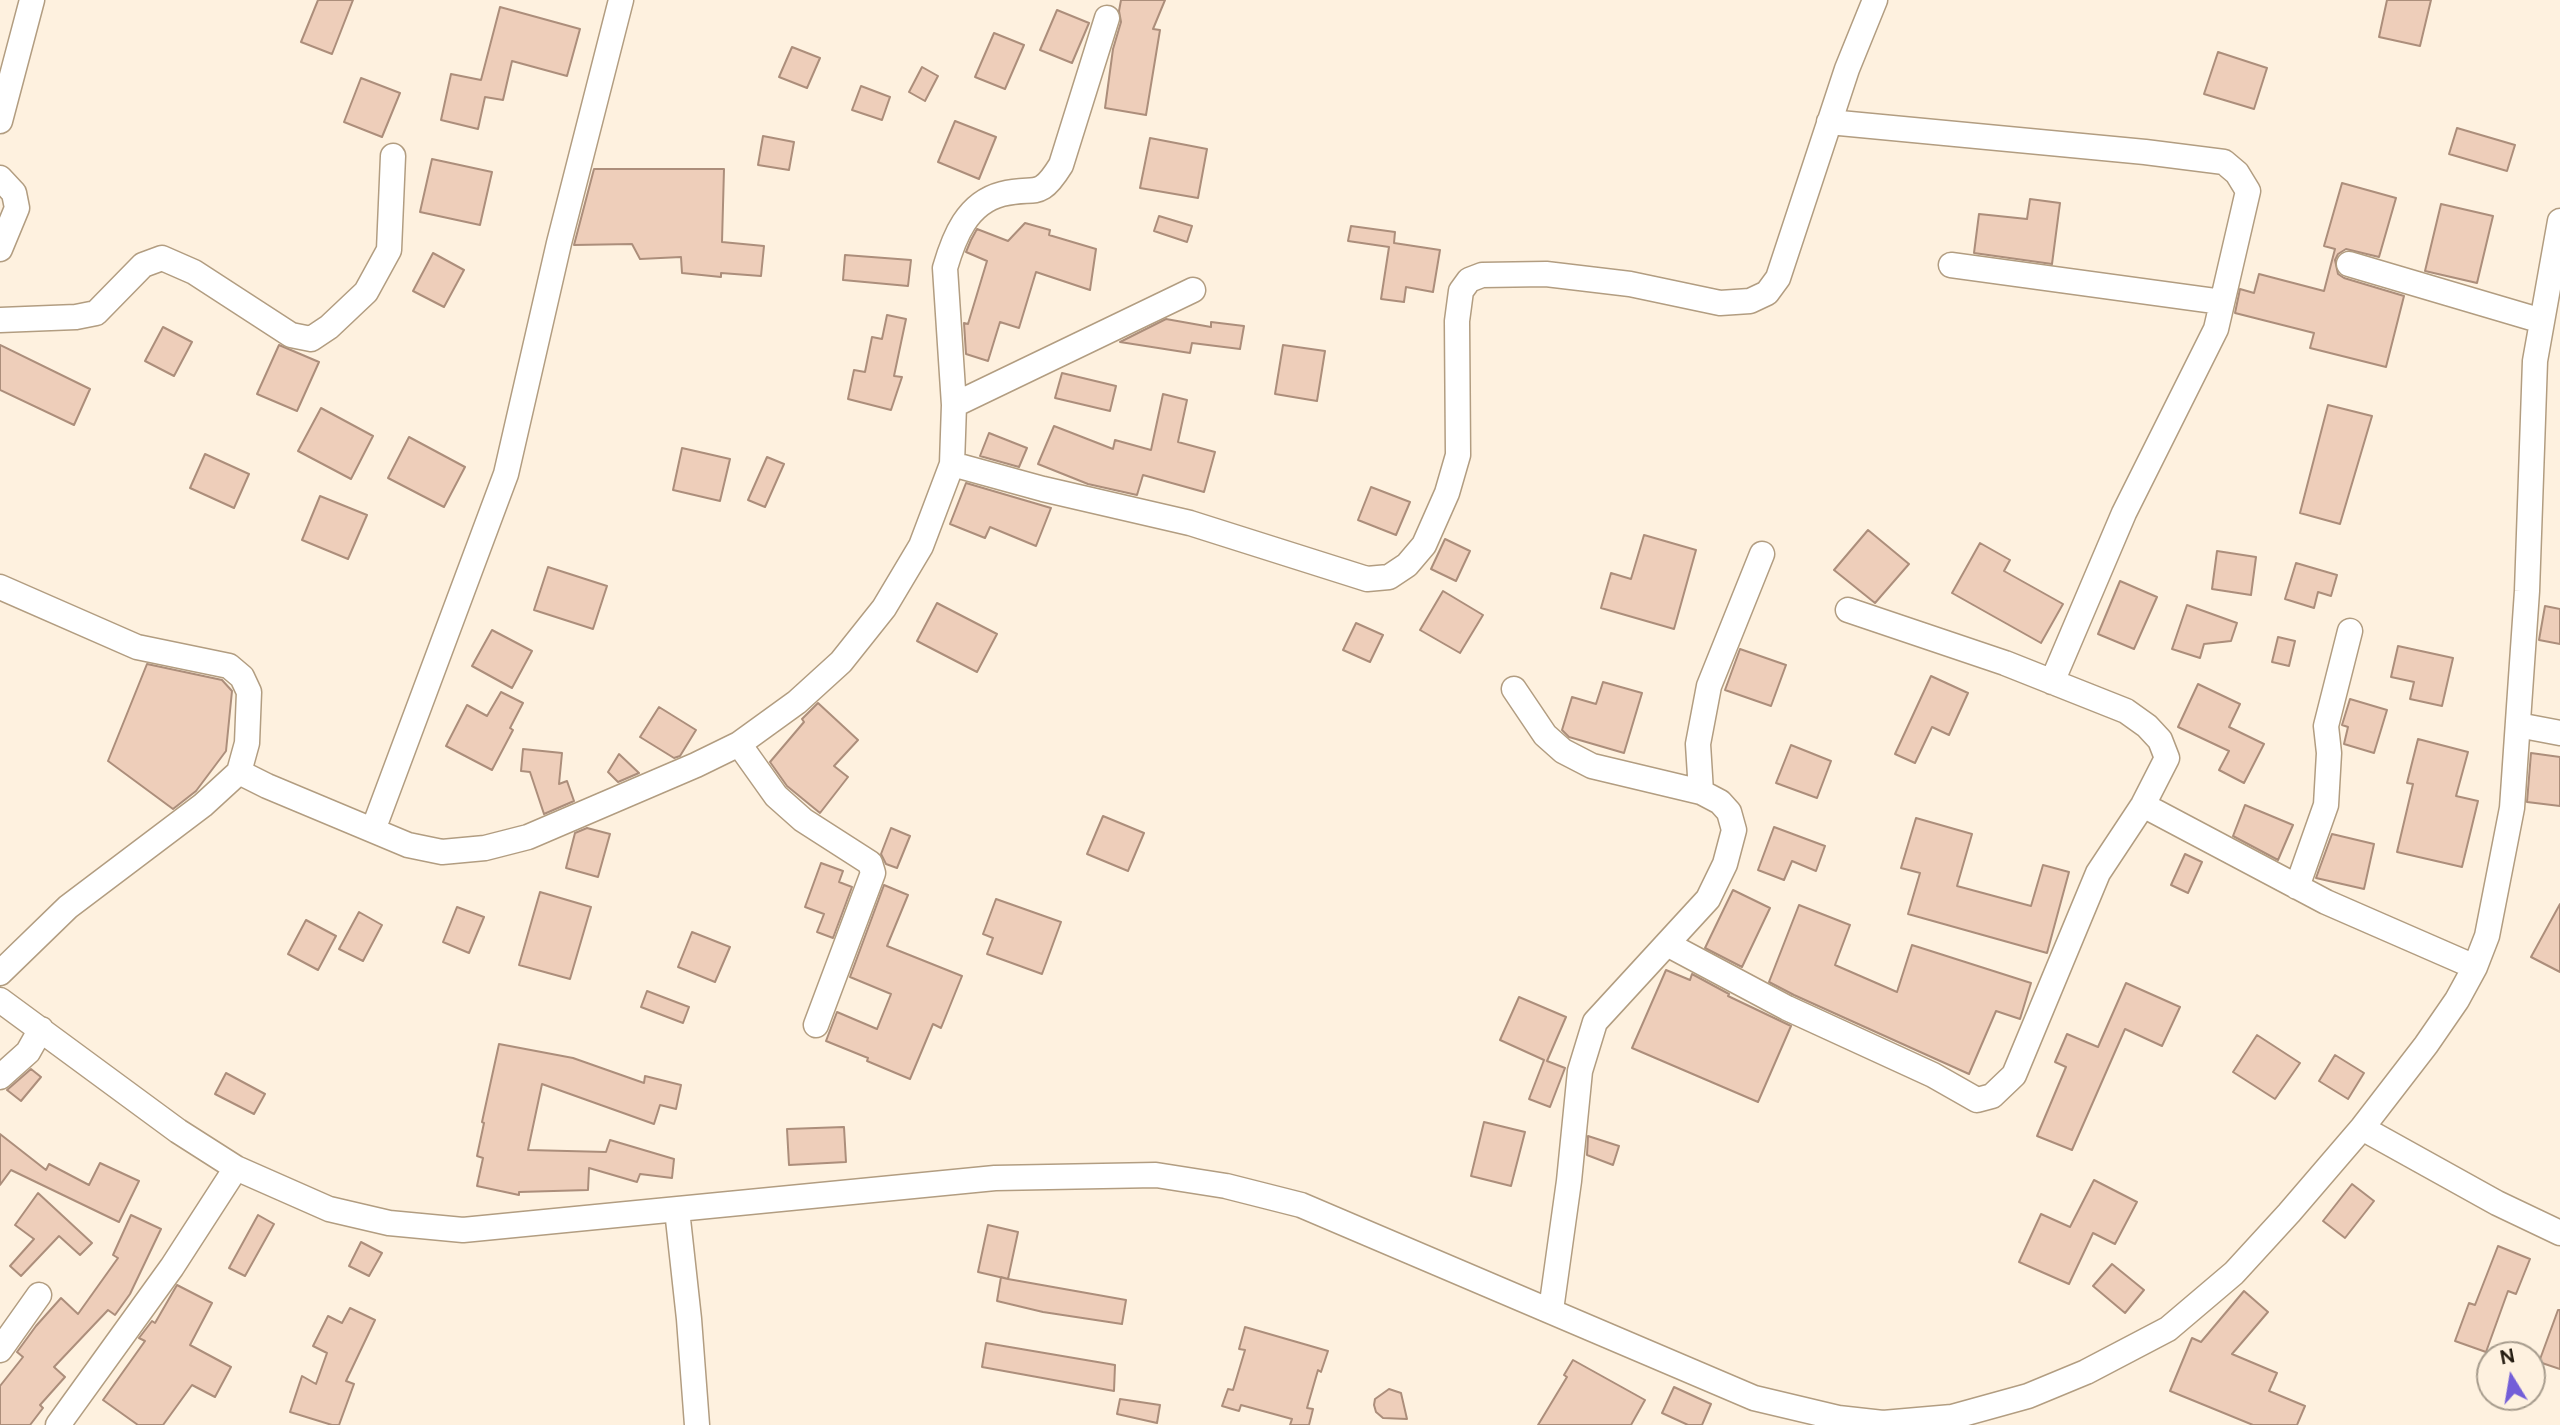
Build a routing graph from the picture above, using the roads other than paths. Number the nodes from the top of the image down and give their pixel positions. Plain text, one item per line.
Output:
1 (32, 0) edge
2 (621, 0) edge
3 (1875, 0) edge
4 (1107, 18) dead end
5 (0, 121) edge
6 (1829, 122) junction
7 (393, 156) dead end
8 (0, 178) edge
9 (2560, 221) edge
10 (0, 249) edge
11 (2349, 264) dead end
12 (1951, 265) dead end
13 (2555, 280) edge
14 (1193, 290) dead end
15 (2222, 302) junction
16 (0, 320) edge
17 (2542, 321) junction
18 (954, 405) junction
19 (952, 464) junction
20 (1762, 554) dead end
21 (0, 587) edge
22 (1848, 610) dead end
23 (2350, 631) dead end
24 (2052, 682) junction
25 (1514, 689) dead end
26 (2518, 725) junction
27 (2560, 733) edge
28 (739, 744) junction
29 (239, 772) junction
30 (1701, 792) junction
31 (2143, 804) junction
32 (373, 830) junction
33 (2297, 887) junction
34 (1667, 944) junction
35 (2474, 967) junction
36 (0, 973) edge
37 (0, 1000) edge
38 (816, 1025) dead end
39 (41, 1030) junction
40 (0, 1077) edge
41 (2362, 1128) junction
42 (236, 1168) junction
43 (677, 1210) junction
44 (2560, 1233) edge
45 (39, 1295) dead end
46 (1552, 1310) junction
47 (0, 1350) edge
48 (1790, 1417) edge
49 (58, 1425) edge
50 (697, 1425) edge

1 - 5 street
2 - 32 street
3 - 6 street
4 - 18 street
6 - 15 street
6 - 19 street
7 - 16 street
8 - 10 street
9 - 13 street
11 - 17 street
12 - 15 street
13 - 17 street
14 - 18 street
15 - 24 street
17 - 26 street
18 - 19 street
19 - 28 street
20 - 30 street
21 - 29 street
22 - 24 street
23 - 33 street
24 - 31 street
25 - 30 street
26 - 27 street
26 - 35 street
28 - 32 street
28 - 38 street
29 - 32 street
29 - 36 street
30 - 34 street
31 - 33 street
31 - 34 street
33 - 35 street
34 - 46 street
35 - 41 street
37 - 39 street
39 - 40 street
39 - 42 street
41 - 44 street
41 - 48 street
42 - 43 street
42 - 49 street
43 - 46 street
43 - 50 street
45 - 47 street
46 - 48 street

